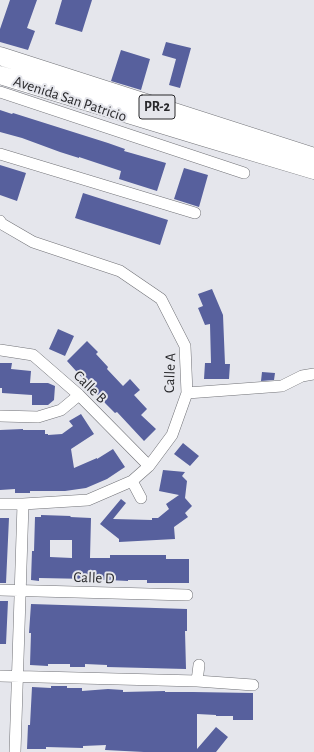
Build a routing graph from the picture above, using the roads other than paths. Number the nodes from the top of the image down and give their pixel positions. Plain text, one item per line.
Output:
1 (0, 56) edge
2 (0, 75) edge
3 (0, 92) edge
4 (0, 154) edge
5 (314, 157) edge
6 (314, 170) edge
7 (244, 173) dead end
8 (195, 213) dead end
9 (0, 221) edge
10 (0, 350) edge
11 (314, 374) edge
12 (187, 393) junction
13 (79, 395) junction
14 (0, 416) edge
15 (149, 466) junction
16 (132, 482) junction
17 (141, 498) dead end
18 (0, 504) edge
19 (23, 504) junction
20 (0, 590) edge
21 (19, 591) junction
22 (187, 596) dead end
23 (199, 665) dead end
24 (0, 676) edge
25 (17, 677) junction
26 (197, 681) junction
27 (253, 684) dead end
28 (15, 752) edge

1 - 5 main road, PR-2
2 - 6 main road, PR-2
3 - 7 street, Avenida San Patricio
4 - 8 street
9 - 12 street, Calle A
10 - 13 street, Calle B
11 - 12 street
12 - 15 street, Calle A
13 - 14 street
13 - 15 street, Calle B
15 - 16 street, Calle A
16 - 17 street
16 - 19 street, Calle A
18 - 19 street, Calle A
19 - 21 street
20 - 21 street, Calle D
21 - 22 street, Calle D
21 - 25 street
23 - 26 street
24 - 25 street
25 - 26 street
25 - 28 street
26 - 27 street

